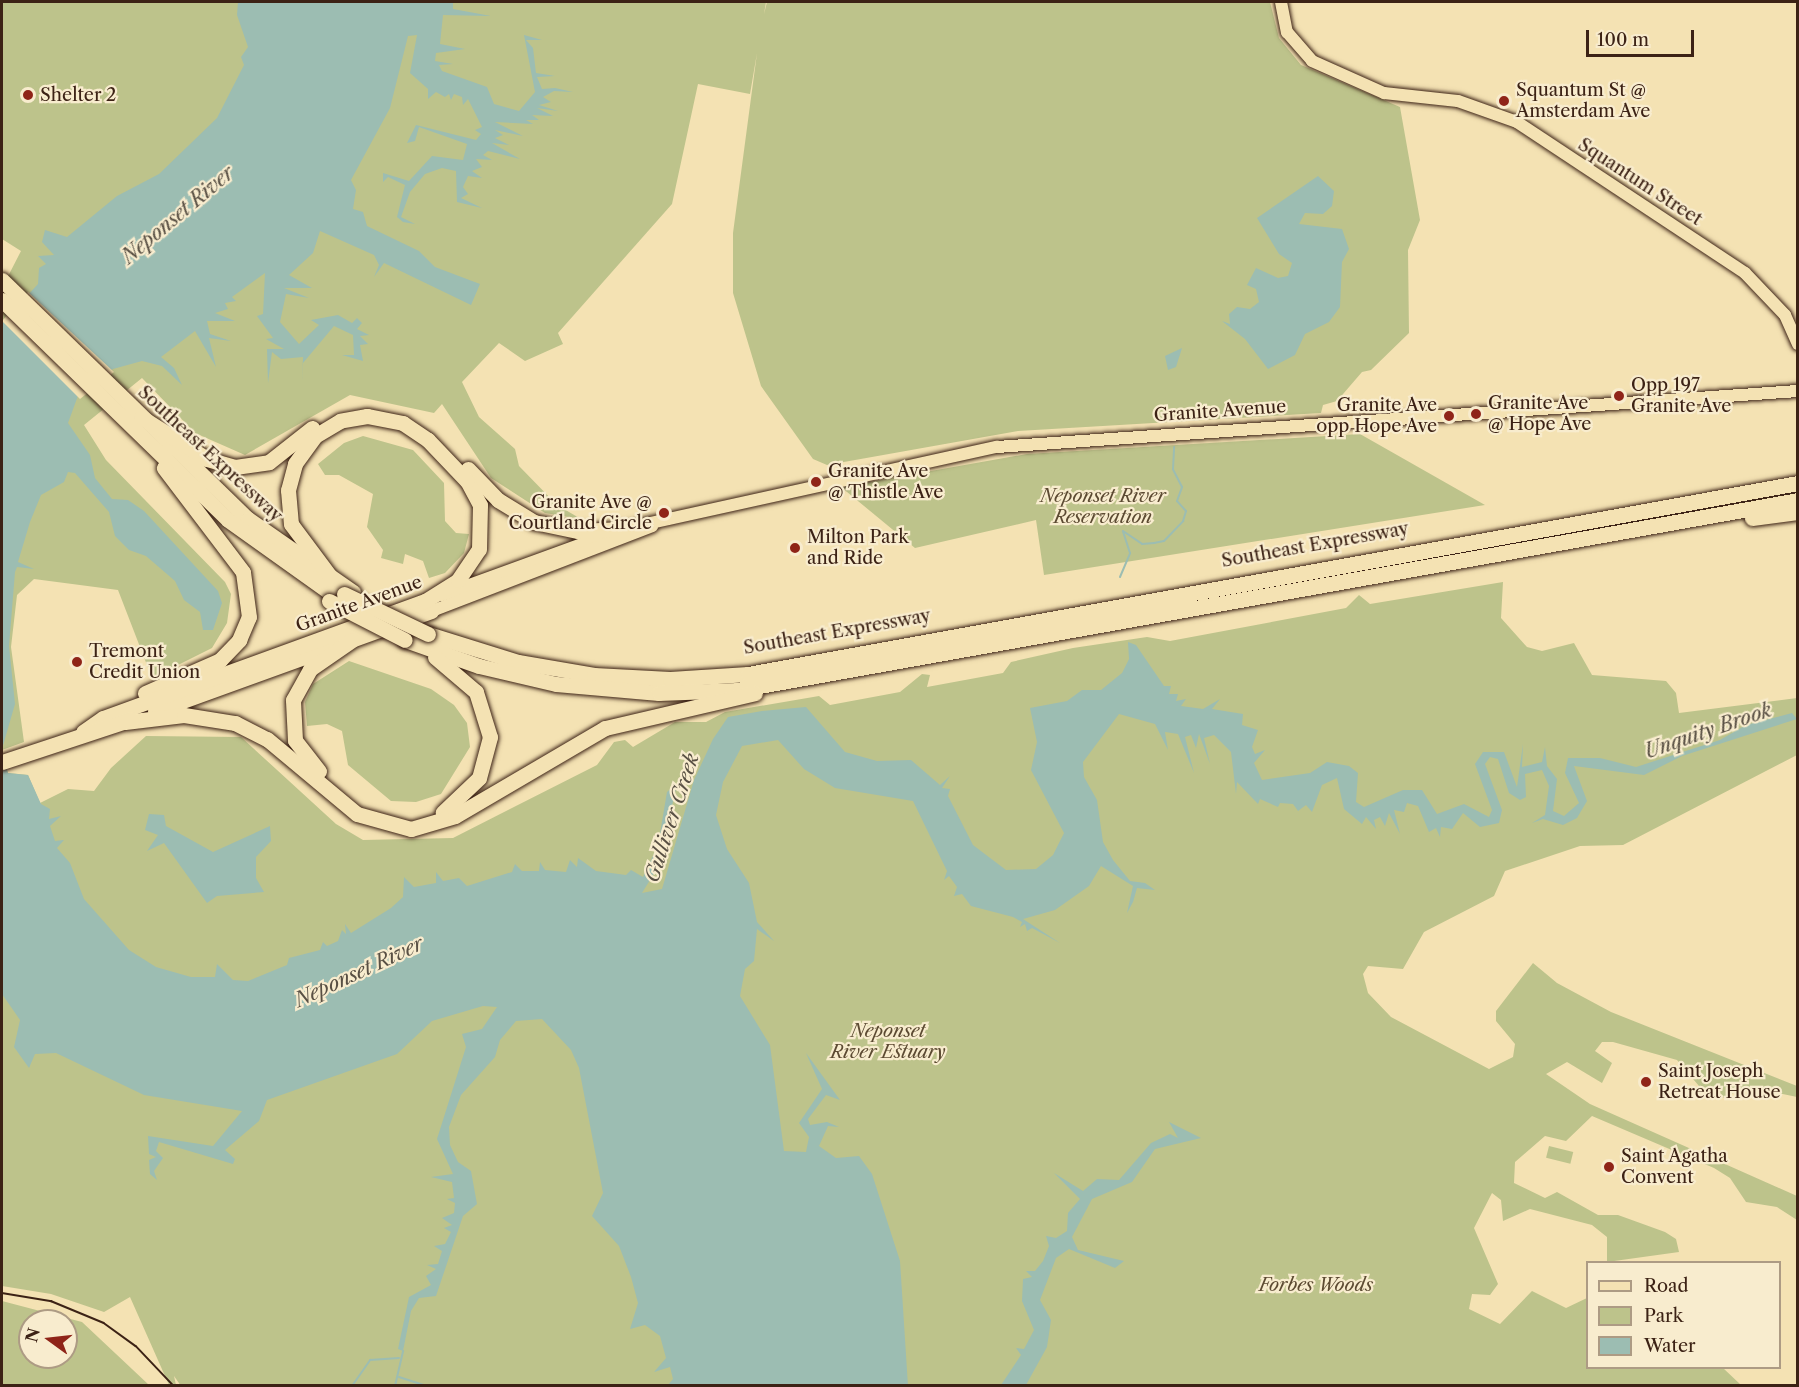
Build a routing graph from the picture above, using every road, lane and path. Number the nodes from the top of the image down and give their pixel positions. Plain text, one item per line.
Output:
1 (1281, 2) edge
2 (3, 284) edge
3 (2, 300) edge
4 (2, 309) edge
5 (1797, 344) edge
6 (1797, 391) edge
7 (112, 403) junction
8 (141, 417) junction
9 (164, 468) junction
10 (1797, 477) edge
11 (1797, 483) edge
12 (1797, 491) edge
13 (1797, 500) edge
14 (1797, 512) edge
15 (1704, 518) junction
16 (653, 525) junction
17 (623, 529) junction
18 (332, 579) junction
19 (341, 596) junction
20 (428, 606) junction
21 (420, 637) junction
22 (352, 640) junction
23 (781, 683) junction
24 (97, 721) junction
25 (125, 722) junction
26 (83, 732) junction
27 (3, 761) edge

1 - 5 main road, Squantum Street
2 - 7 highway, Southeast Expressway
3 - 7 highway
4 - 7 highway, Southeast Expressway
6 - 16 main road, Granite Avenue
7 - 8 highway, Southeast Expressway
7 - 9 highway, Southeast Expressway
7 - 19 highway
8 - 17 highway
8 - 18 highway, Southeast Expressway
9 - 19 highway, Southeast Expressway
9 - 24 highway
10 - 21 highway, Southeast Expressway
11 - 21 highway
12 - 21 highway
13 - 15 highway, Southeast Expressway
14 - 15 highway
15 - 23 highway, Southeast Expressway
16 - 17 main road, Granite Avenue
16 - 20 main road, Granite Avenue
17 - 20 main road, Granite Avenue
18 - 19 highway, Southeast Expressway
18 - 20 highway
19 - 21 highway, Southeast Expressway
19 - 21 highway, Southeast Expressway, bridge
20 - 22 highway, Granite Avenue
20 - 24 highway, Granite Avenue
21 - 22 highway
21 - 23 highway, Southeast Expressway
22 - 25 highway, Granite Avenue
23 - 25 highway
24 - 26 highway, Granite Avenue
25 - 26 highway, Granite Avenue
26 - 27 highway, Granite Avenue

